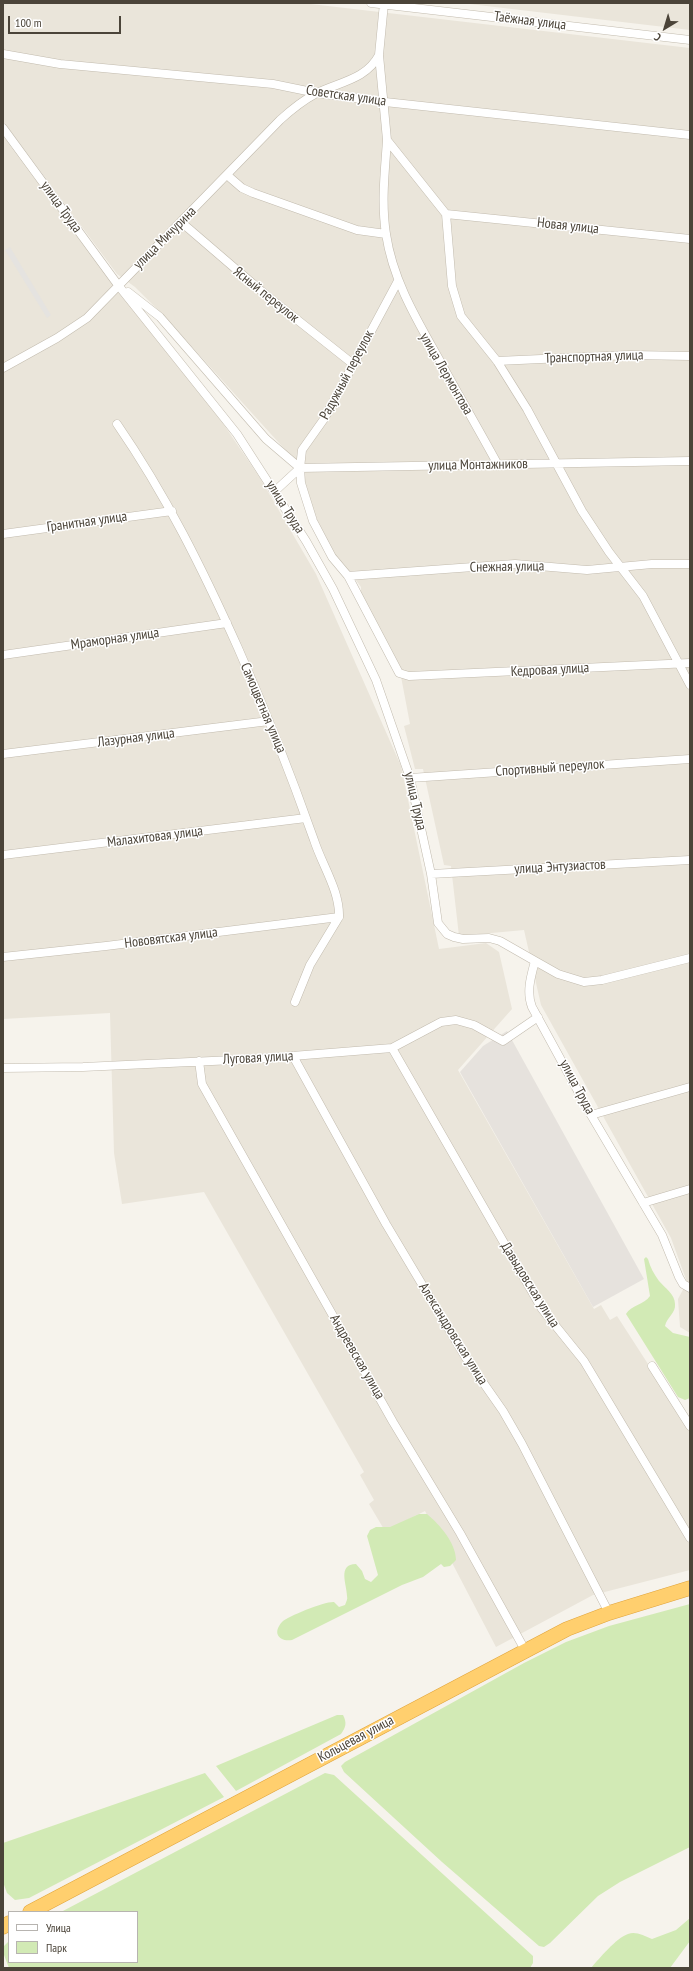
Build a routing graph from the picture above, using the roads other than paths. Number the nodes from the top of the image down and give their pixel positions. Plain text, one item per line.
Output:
1 (371, 3) edge
2 (384, 4) edge
3 (690, 40) edge
4 (3, 54) edge
5 (379, 55) junction
6 (317, 94) junction
7 (385, 102) junction
8 (3, 128) edge
9 (690, 135) edge
10 (388, 140) junction
11 (228, 175) junction
12 (446, 214) junction
13 (181, 222) junction
14 (386, 234) junction
15 (690, 239) edge
16 (398, 281) junction
17 (118, 285) junction
18 (690, 356) edge
19 (497, 361) junction
20 (353, 364) junction
21 (3, 368) edge
22 (117, 424) dead end
23 (690, 461) edge
24 (558, 464) junction
25 (498, 465) junction
26 (300, 468) junction
27 (275, 491) junction
28 (172, 510) junction
29 (3, 534) edge
30 (690, 564) edge
31 (620, 567) junction
32 (348, 576) junction
33 (226, 623) junction
34 (3, 655) edge
35 (690, 663) edge
36 (679, 664) junction
37 (409, 676) joint
38 (690, 684) edge
39 (269, 721) junction
40 (3, 754) edge
41 (690, 759) edge
42 (410, 778) junction
43 (306, 818) junction
44 (3, 855) edge
45 (690, 860) edge
46 (430, 874) junction
47 (339, 917) junction
48 (3, 957) edge
49 (690, 958) edge
50 (535, 961) junction
51 (294, 1002) dead end
52 (538, 1017) junction
53 (392, 1048) junction
54 (293, 1056) junction
55 (199, 1061) junction
56 (3, 1068) edge
57 (690, 1087) edge
58 (591, 1115) junction
59 (690, 1189) edge
60 (643, 1203) junction
61 (689, 1288) edge
62 (652, 1366) dead end
63 (690, 1426) edge
64 (690, 1538) edge
65 (690, 1588) edge
66 (609, 1612) junction
67 (525, 1650) junction
68 (32, 1911) edge

1 - 2 street, Таёжная улица
2 - 3 street, Таёжная улица
2 - 5 street, улица Лермонтова
4 - 6 street, Советская улица
5 - 6 street, улица Мичурина
5 - 7 street, улица Лермонтова
6 - 7 street, Советская улица
6 - 11 street, улица Мичурина
7 - 9 street, Советская улица
7 - 10 street, улица Лермонтова
8 - 17 street, улица Труда
10 - 12 street
10 - 14 street, улица Лермонтова
11 - 13 street, улица Мичурина
11 - 14 street
12 - 15 street, Новая улица
12 - 19 street
13 - 17 street, улица Мичурина
13 - 20 street, Ясный переулок
14 - 16 street, улица Лермонтова
16 - 20 street, Радужный переулок
16 - 25 street, улица Лермонтова
17 - 21 street, улица Мичурина
17 - 26 street, улица Труда
17 - 27 street, улица Труда
18 - 19 street, Транспортная улица
19 - 24 street
20 - 26 street, Радужный переулок
22 - 28 street, Самоцветная улица
23 - 24 street, улица Монтажников
24 - 25 street, улица Монтажников
24 - 31 street
25 - 26 street, улица Монтажников
26 - 27 street
26 - 32 street, улица Труда
27 - 42 street, улица Труда
28 - 29 street, Гранитная улица
28 - 33 street, Самоцветная улица
30 - 31 street, Снежная улица
31 - 32 street, Снежная улица
31 - 36 street
32 - 37 street, улица Труда
33 - 34 street, Мраморная улица
33 - 39 street, Самоцветная улица
35 - 36 street, Кедровая улица
36 - 37 street, Кедровая улица
36 - 38 street
39 - 40 street, Лазурная улица
39 - 43 street, Самоцветная улица
41 - 42 street, Спортивный переулок
42 - 46 street, улица Труда
43 - 44 street, Малахитовая улица
43 - 47 street, Самоцветная улица
45 - 46 street, улица Энтузиастов
46 - 50 street, улица Труда
47 - 48 street, Нововятская улица
47 - 51 street
49 - 50 street
50 - 52 street, улица Труда
52 - 53 street, Луговая улица
52 - 58 street, улица Труда
53 - 54 street, Луговая улица
53 - 64 street, Давыдовская улица
54 - 55 street, Луговая улица
54 - 66 street, Александровская улица
55 - 56 street, Луговая улица
55 - 67 street, Андреевская улица
57 - 58 street
58 - 60 street, улица Труда
59 - 60 street
60 - 61 street, улица Труда
62 - 63 street
65 - 66 highway, Кольцевая улица
66 - 67 highway, Кольцевая улица
67 - 68 highway, Кольцевая улица

